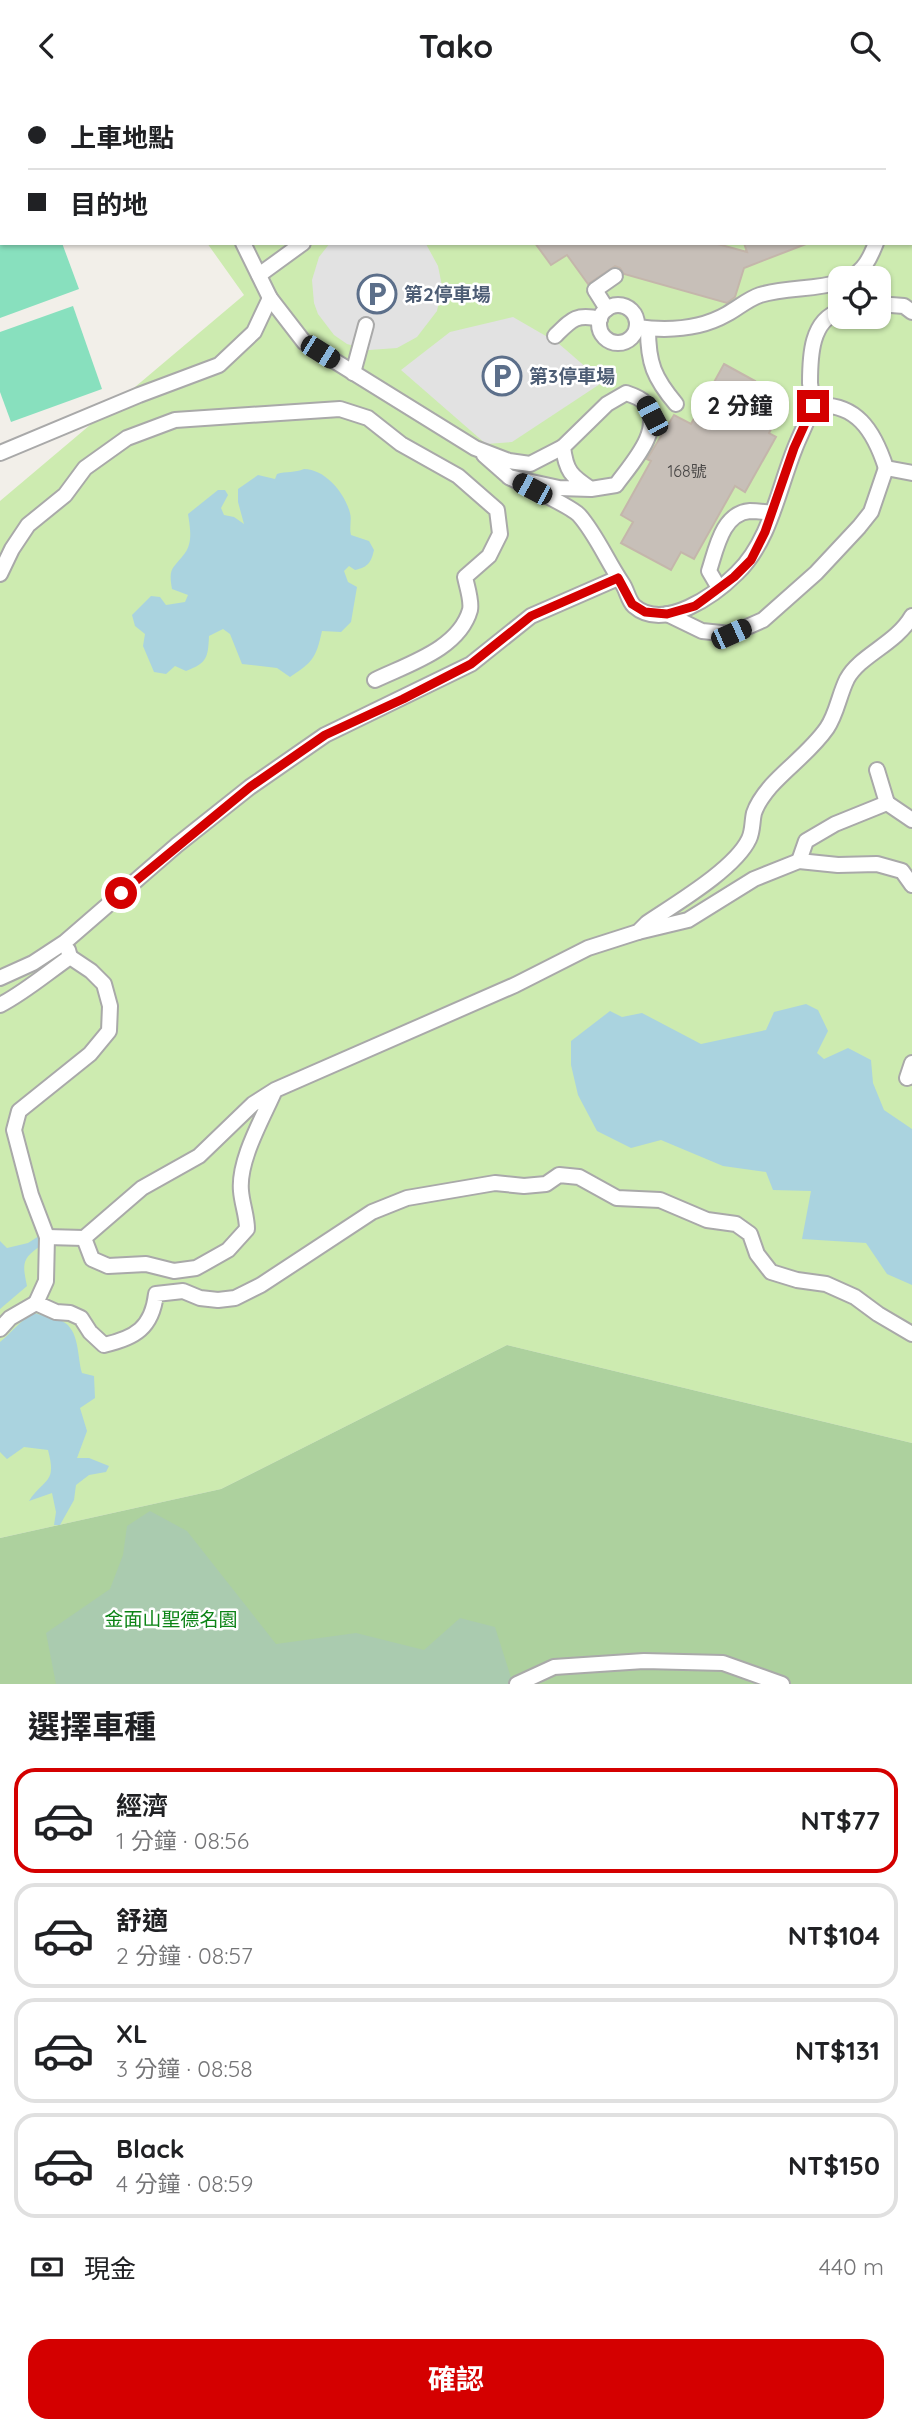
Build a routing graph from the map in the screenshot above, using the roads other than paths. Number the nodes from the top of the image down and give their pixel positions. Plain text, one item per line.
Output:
1 (244, 245) edge
2 (297, 245) edge
3 (875, 245) edge
4 (864, 266) edge
5 (259, 275) junction
6 (615, 276) dead end
7 (828, 284) edge
8 (270, 298) junction
9 (891, 305) edge
10 (912, 312) edge
11 (603, 314) junction
12 (828, 314) edge
13 (366, 325) dead end
14 (643, 328) junction
15 (555, 336) dead end
16 (353, 373) junction
17 (676, 404) dead end
18 (813, 406) junction
19 (563, 447) junction
20 (475, 448) junction
21 (1, 449) edge
22 (886, 468) junction
23 (912, 473) edge
24 (509, 477) junction
25 (591, 489) junction
26 (772, 513) junction
27 (0, 574) edge
28 (618, 578) junction
29 (719, 588) junction
30 (667, 614) junction
31 (912, 617) edge
32 (375, 680) dead end
33 (877, 770) dead end
34 (887, 803) junction
35 (912, 820) edge
36 (799, 861) junction
37 (912, 885) edge
38 (638, 932) junction
39 (65, 942) junction
40 (70, 957) junction
41 (0, 978) edge
42 (0, 1005) edge
43 (912, 1063) edge
44 (912, 1076) edge
45 (275, 1090) junction
46 (47, 1237) junction
47 (83, 1238) junction
48 (36, 1303) junction
49 (0, 1329) edge
50 (912, 1334) edge
51 (517, 1684) edge
52 (782, 1684) edge

1 - 5 street
2 - 5 street
3 - 4 street
5 - 8 street
6 - 11 street
7 - 14 street
8 - 16 street
8 - 21 street
9 - 10 street
11 - 14 street
11 - 14 street
11 - 15 street
12 - 18 street
13 - 16 street
14 - 17 street
16 - 20 street
18 - 22 street
18 - 26 street
19 - 20 street
19 - 25 street
19 - 25 street
20 - 24 street
22 - 23 street
22 - 30 street
24 - 25 street
24 - 28 street
26 - 29 street
26 - 29 street
27 - 32 street
28 - 30 street
28 - 39 street
29 - 30 street
31 - 38 street
33 - 34 street
34 - 35 street
34 - 36 street
36 - 37 street
36 - 38 street
38 - 45 street
39 - 40 street
39 - 41 street
40 - 42 street
40 - 46 street
43 - 44 street
45 - 47 street
45 - 47 street
46 - 47 street
46 - 48 street
48 - 49 street
48 - 50 street
51 - 52 street

